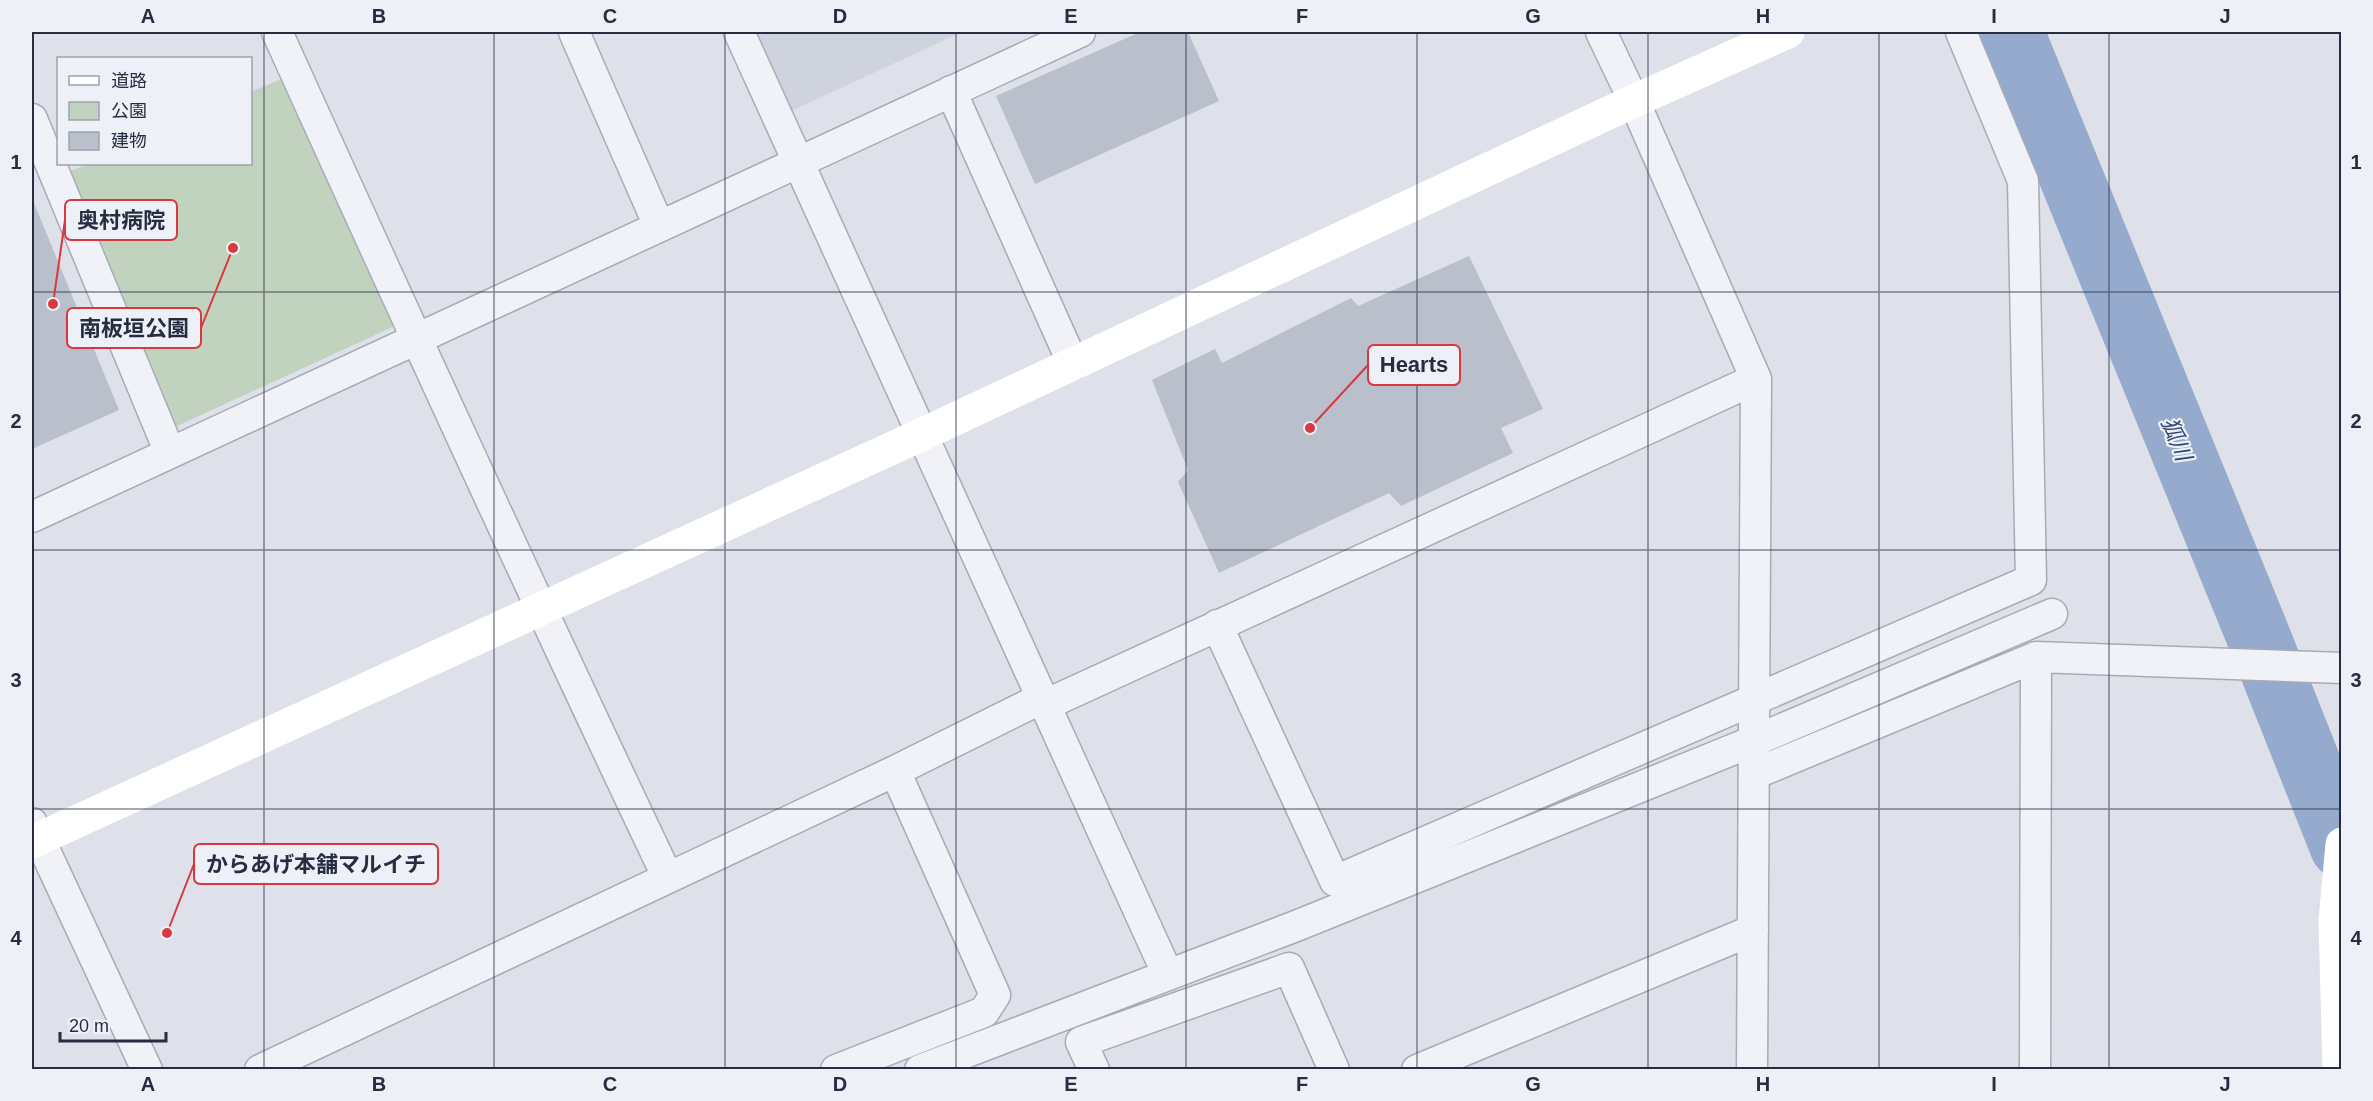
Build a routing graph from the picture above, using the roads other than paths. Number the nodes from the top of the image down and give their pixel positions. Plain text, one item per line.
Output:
1 (278, 32) edge
2 (574, 32) edge
3 (739, 32) edge
4 (1080, 32) edge
5 (1601, 32) edge
6 (1788, 32) edge
7 (1961, 32) edge
8 (951, 91) junction
9 (1634, 101) junction
10 (32, 119) edge
11 (798, 162) junction
12 (660, 226) junction
13 (416, 339) junction
14 (1073, 364) junction
15 (1756, 379) junction
16 (923, 434) junction
17 (170, 453) junction
18 (32, 517) edge
19 (540, 610) junction
20 (2052, 614) dead end
21 (1218, 625) junction
22 (2036, 657) junction
23 (2342, 668) edge
24 (1044, 702) junction
25 (1754, 702) junction
26 (1754, 741) junction
27 (895, 771) junction
28 (1754, 774) junction
29 (34, 835) edge
30 (2342, 844) edge
31 (668, 878) junction
32 (1753, 930) junction
33 (1167, 975) junction
34 (147, 1070) edge
35 (260, 1070) edge
36 (836, 1070) edge
37 (920, 1070) edge
38 (1094, 1070) edge
39 (1334, 1070) edge
40 (1417, 1070) edge
41 (1752, 1070) edge
42 (2035, 1070) edge
43 (2339, 1070) edge

1 - 13 street
2 - 12 street
3 - 11 street
4 - 8 street
5 - 9 street
6 - 9 street
7 - 25 street
8 - 11 street
8 - 14 street
9 - 14 street
9 - 15 street
10 - 17 street
11 - 12 street
11 - 16 street
12 - 13 street
13 - 17 street
13 - 19 street
14 - 16 street
15 - 21 street
15 - 25 street
16 - 19 street
16 - 24 street
17 - 18 street
19 - 29 street
19 - 31 street
20 - 26 street
21 - 24 street
21 - 25 street
22 - 23 street
22 - 28 street
22 - 42 street
24 - 27 street
24 - 33 street
25 - 26 street
26 - 28 street
26 - 33 street
27 - 31 street
27 - 36 street
28 - 32 street
29 - 34 street
30 - 43 street
31 - 35 street
32 - 40 street
32 - 41 street
33 - 37 street
38 - 39 street

